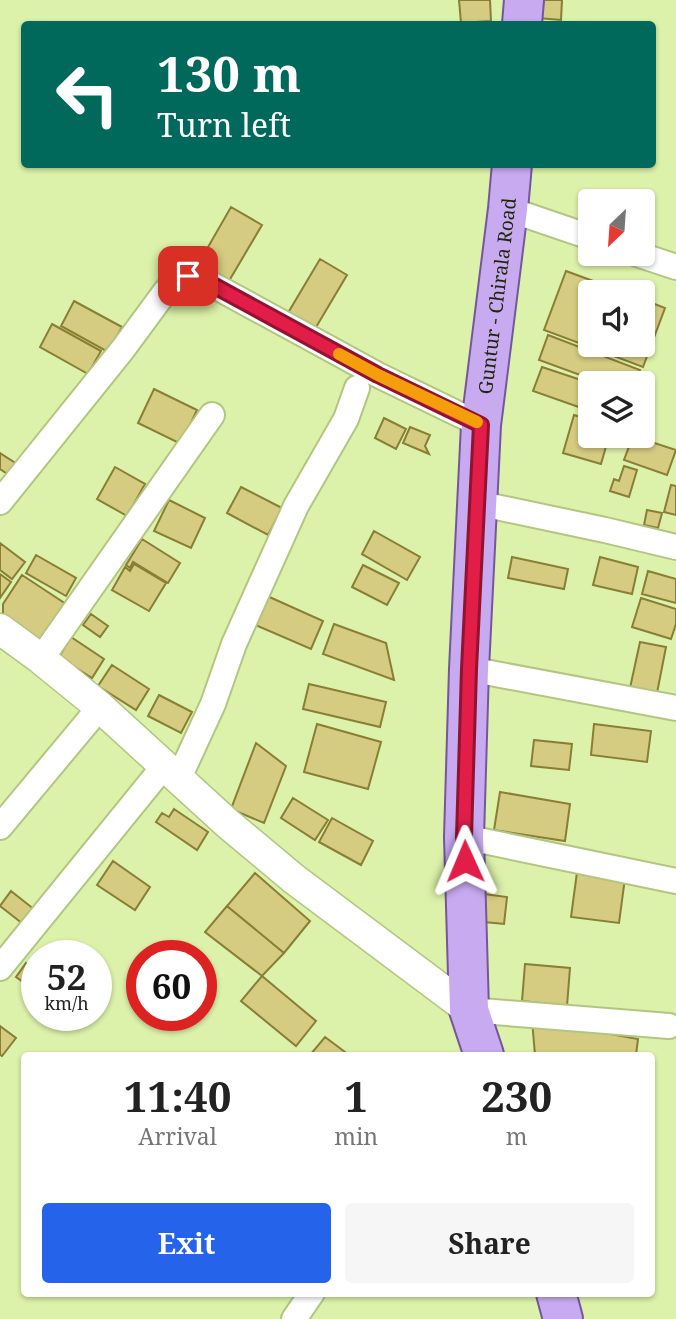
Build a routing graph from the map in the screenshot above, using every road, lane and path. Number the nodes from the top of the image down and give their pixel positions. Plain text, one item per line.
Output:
1 (523, 0) edge
2 (522, 21) edge
3 (512, 168) edge
4 (508, 209) junction
5 (578, 233) edge
6 (655, 260) edge
7 (676, 267) edge
8 (357, 388) dead end
9 (212, 415) dead end
10 (481, 425) junction
11 (0, 502) edge
12 (477, 503) junction
13 (676, 547) edge
14 (0, 629) edge
15 (41, 659) junction
16 (469, 669) junction
17 (100, 707) junction
18 (676, 708) edge
19 (171, 773) junction
20 (0, 827) edge
21 (464, 837) junction
22 (676, 881) edge
23 (0, 968) edge
24 (469, 1010) junction
25 (669, 1026) dead end
26 (483, 1052) edge
27 (309, 1297) edge
28 (557, 1297) edge
29 (294, 1319) edge
30 (564, 1319) edge

1 - 2 main road
3 - 4 main road, Guntur - Chirala Road
4 - 5 street
4 - 10 main road, Guntur - Chirala Road
6 - 7 street
8 - 19 street
9 - 15 street
10 - 11 street
10 - 12 main road, Guntur - Chirala Road
12 - 13 street
12 - 16 main road, Guntur - Chirala Road
14 - 15 street
15 - 17 street
16 - 18 street
16 - 21 main road, Guntur - Chirala Road
17 - 19 street
17 - 20 street
19 - 23 street
19 - 24 street
21 - 22 street
21 - 24 main road, Guntur - Chirala Road
24 - 25 street
24 - 26 main road, Guntur - Chirala Road
27 - 29 street
28 - 30 main road

